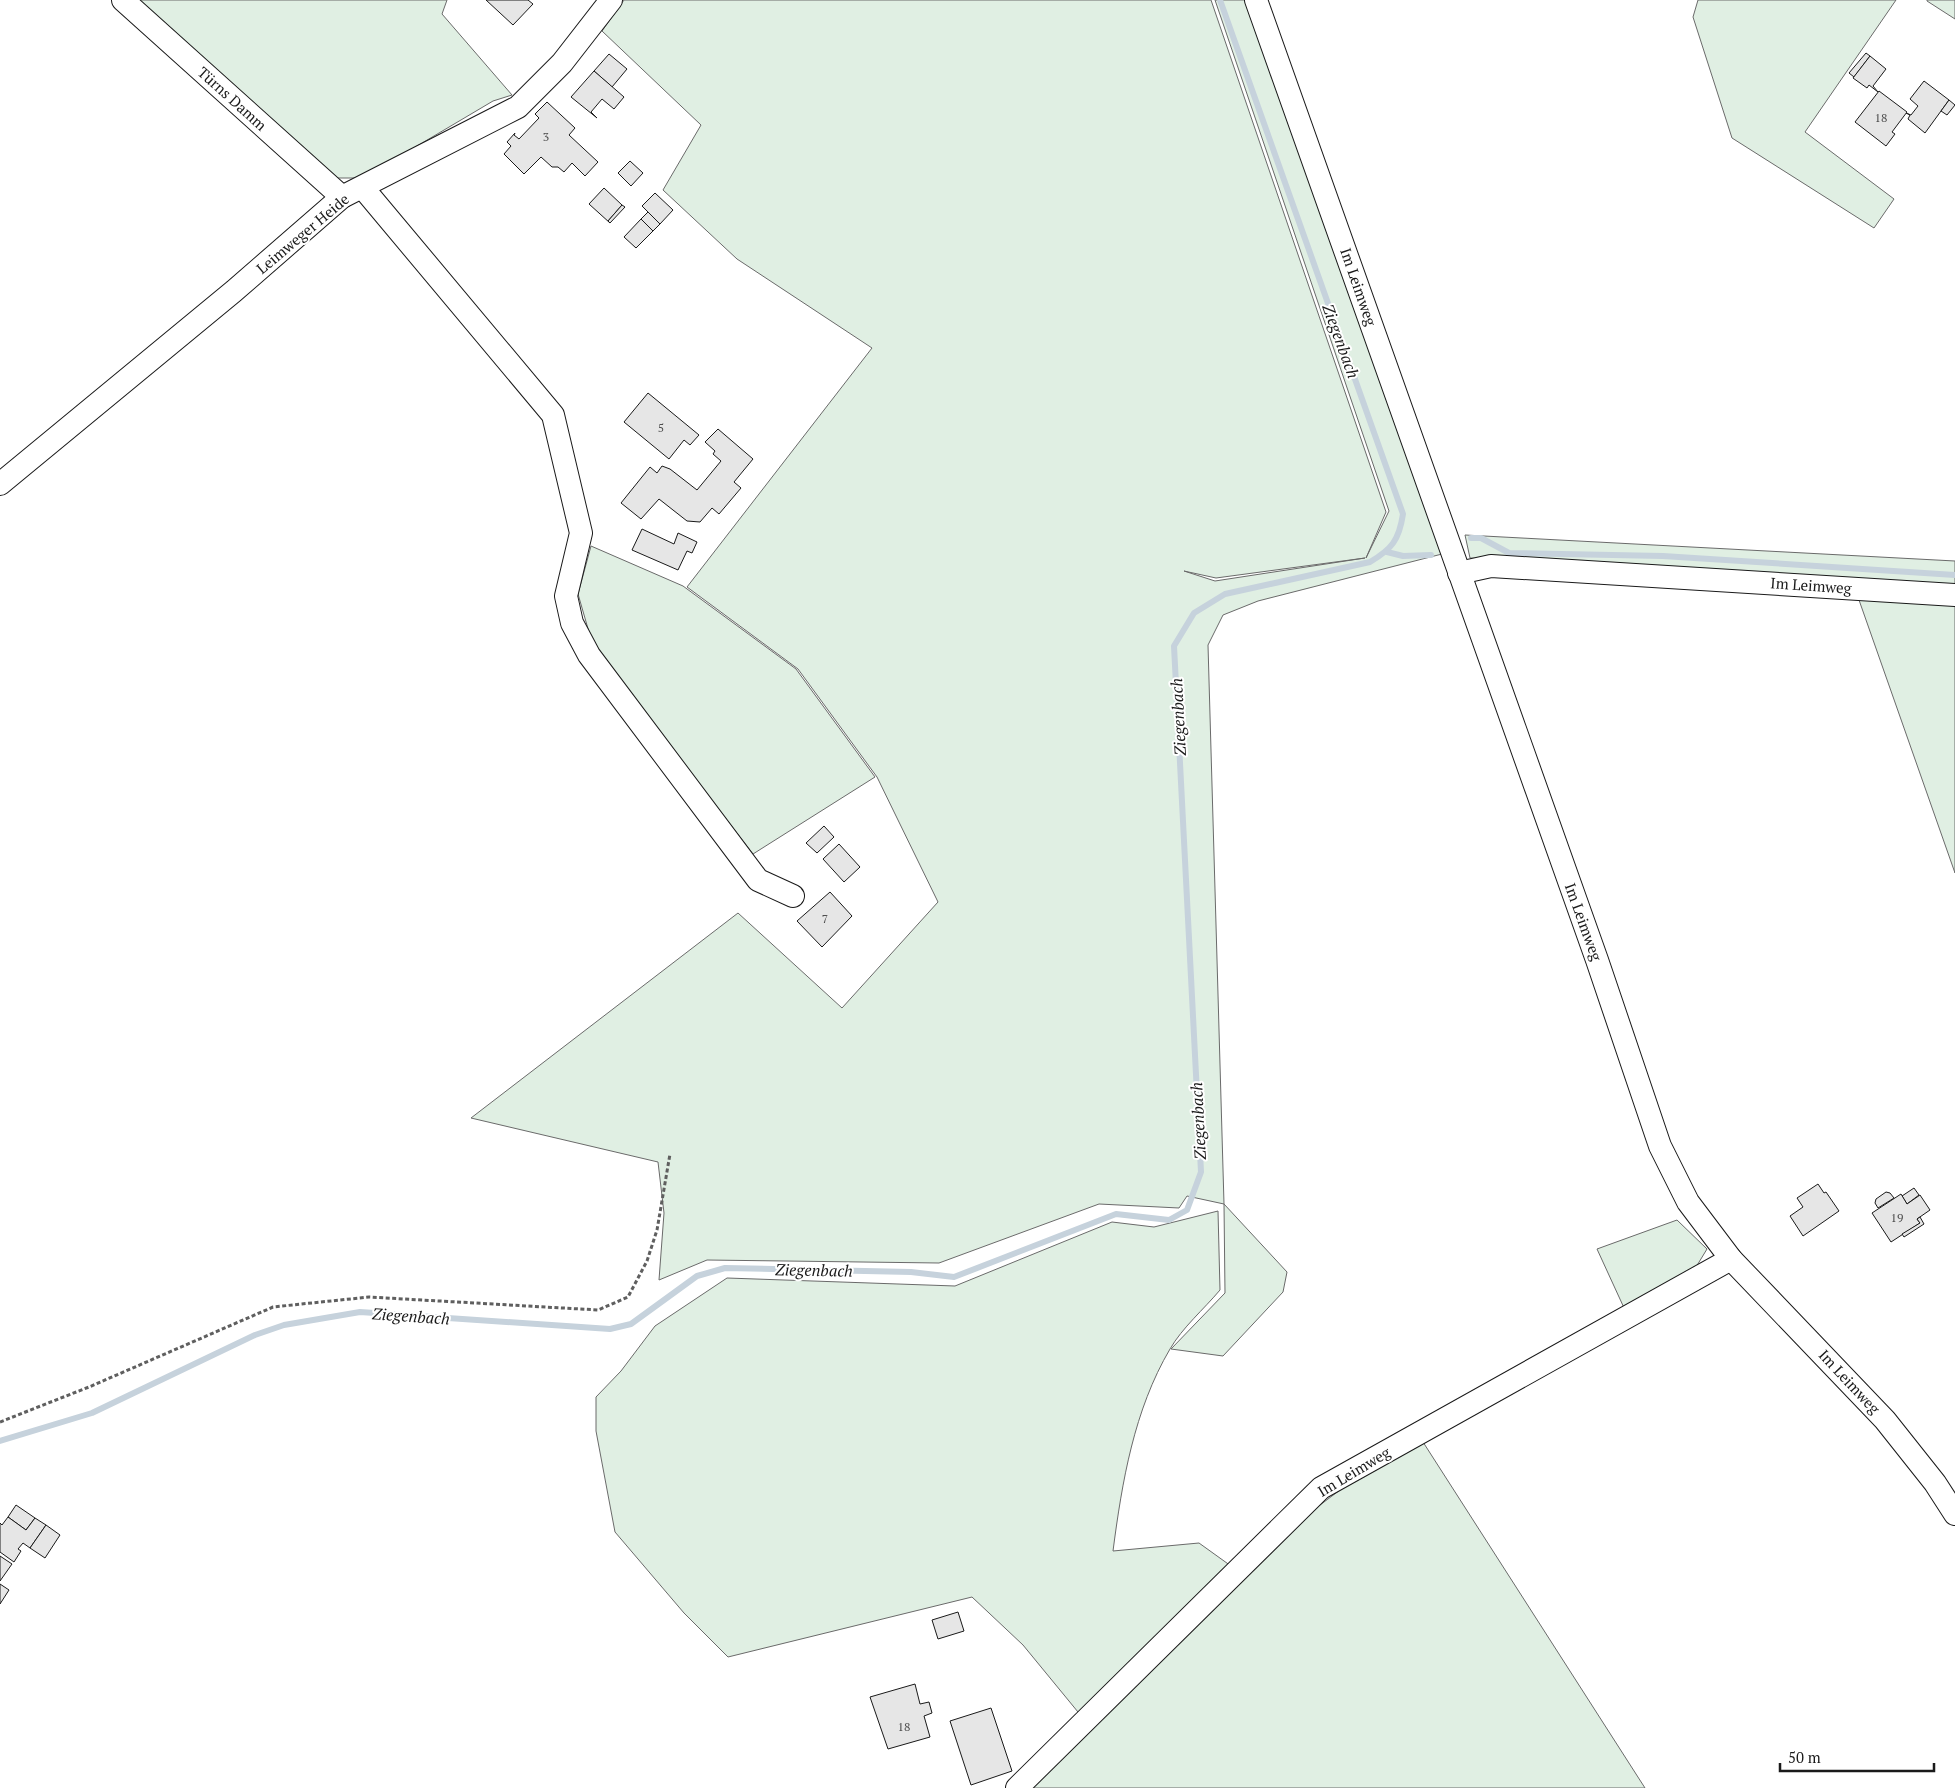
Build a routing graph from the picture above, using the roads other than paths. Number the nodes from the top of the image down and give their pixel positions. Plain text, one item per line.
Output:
1 (123, 0) edge
2 (611, 0) edge
3 (1256, 0) edge
4 (363, 188) junction
5 (342, 197) junction
6 (0, 484) edge
7 (1459, 573) junction
8 (1955, 595) edge
9 (793, 896) dead end
10 (1731, 1259) junction
11 (1955, 1514) edge
12 (1016, 1788) edge

1 - 5 street, Türns Damm
2 - 4 street, Leimweger Heide
3 - 7 street, Im Leimweg
4 - 5 street, Leimweger Heide
4 - 9 street
5 - 6 street, Leimweger Heide
7 - 8 street, Im Leimweg
7 - 10 street, Im Leimweg
10 - 11 street, Im Leimweg
10 - 12 street, Im Leimweg

